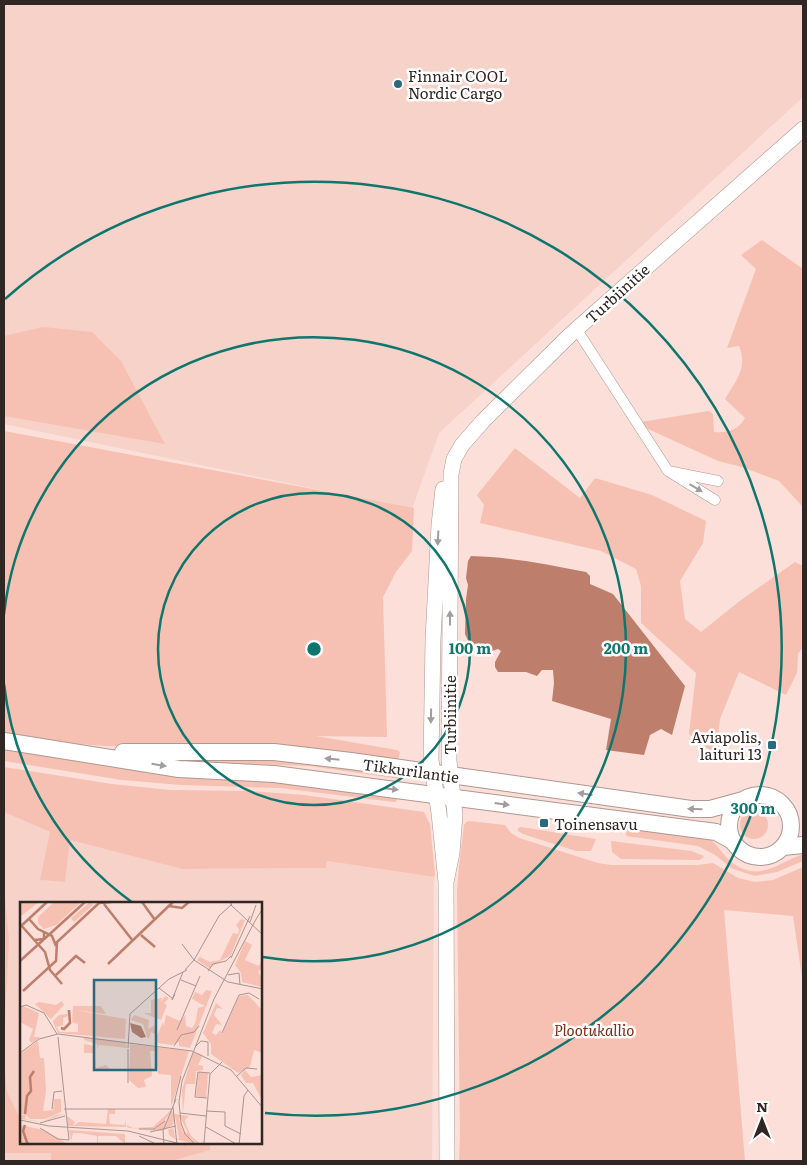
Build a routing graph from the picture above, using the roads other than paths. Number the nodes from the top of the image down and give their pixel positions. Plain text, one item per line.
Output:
1 (803, 129) edge
2 (576, 330) junction
3 (668, 471) junction
4 (450, 474) junction
5 (718, 481) dead end
6 (715, 500) dead end
7 (4, 741) edge
8 (76, 752) junction
9 (432, 773) junction
10 (451, 776) junction
11 (436, 794) junction
12 (454, 797) junction
13 (743, 800) junction
14 (796, 818) edge
15 (734, 842) junction
16 (803, 845) edge
17 (782, 847) junction
18 (446, 882) junction
19 (446, 1161) edge

1 - 2 street, Turbiinitie
2 - 3 street
2 - 4 street, Turbiinitie
3 - 5 street
3 -> 6 street
4 -> 9 street, Turbiinitie
10 -> 4 street, Turbiinitie
7 - 8 main road, Tikkurilantie
9 -> 8 main road, Tikkurilantie
8 -> 11 main road, Tikkurilantie
9 - 10 main road, Tikkurilantie
9 - 11 street
10 - 12 street
13 -> 10 main road, Tikkurilantie
11 - 12 main road, Tikkurilantie
11 - 18 street
12 -> 15 main road, Tikkurilantie
12 - 18 street
13 - 14 main road
13 - 15 main road
14 - 17 main road
15 - 17 main road
16 - 17 main road
18 - 19 street

